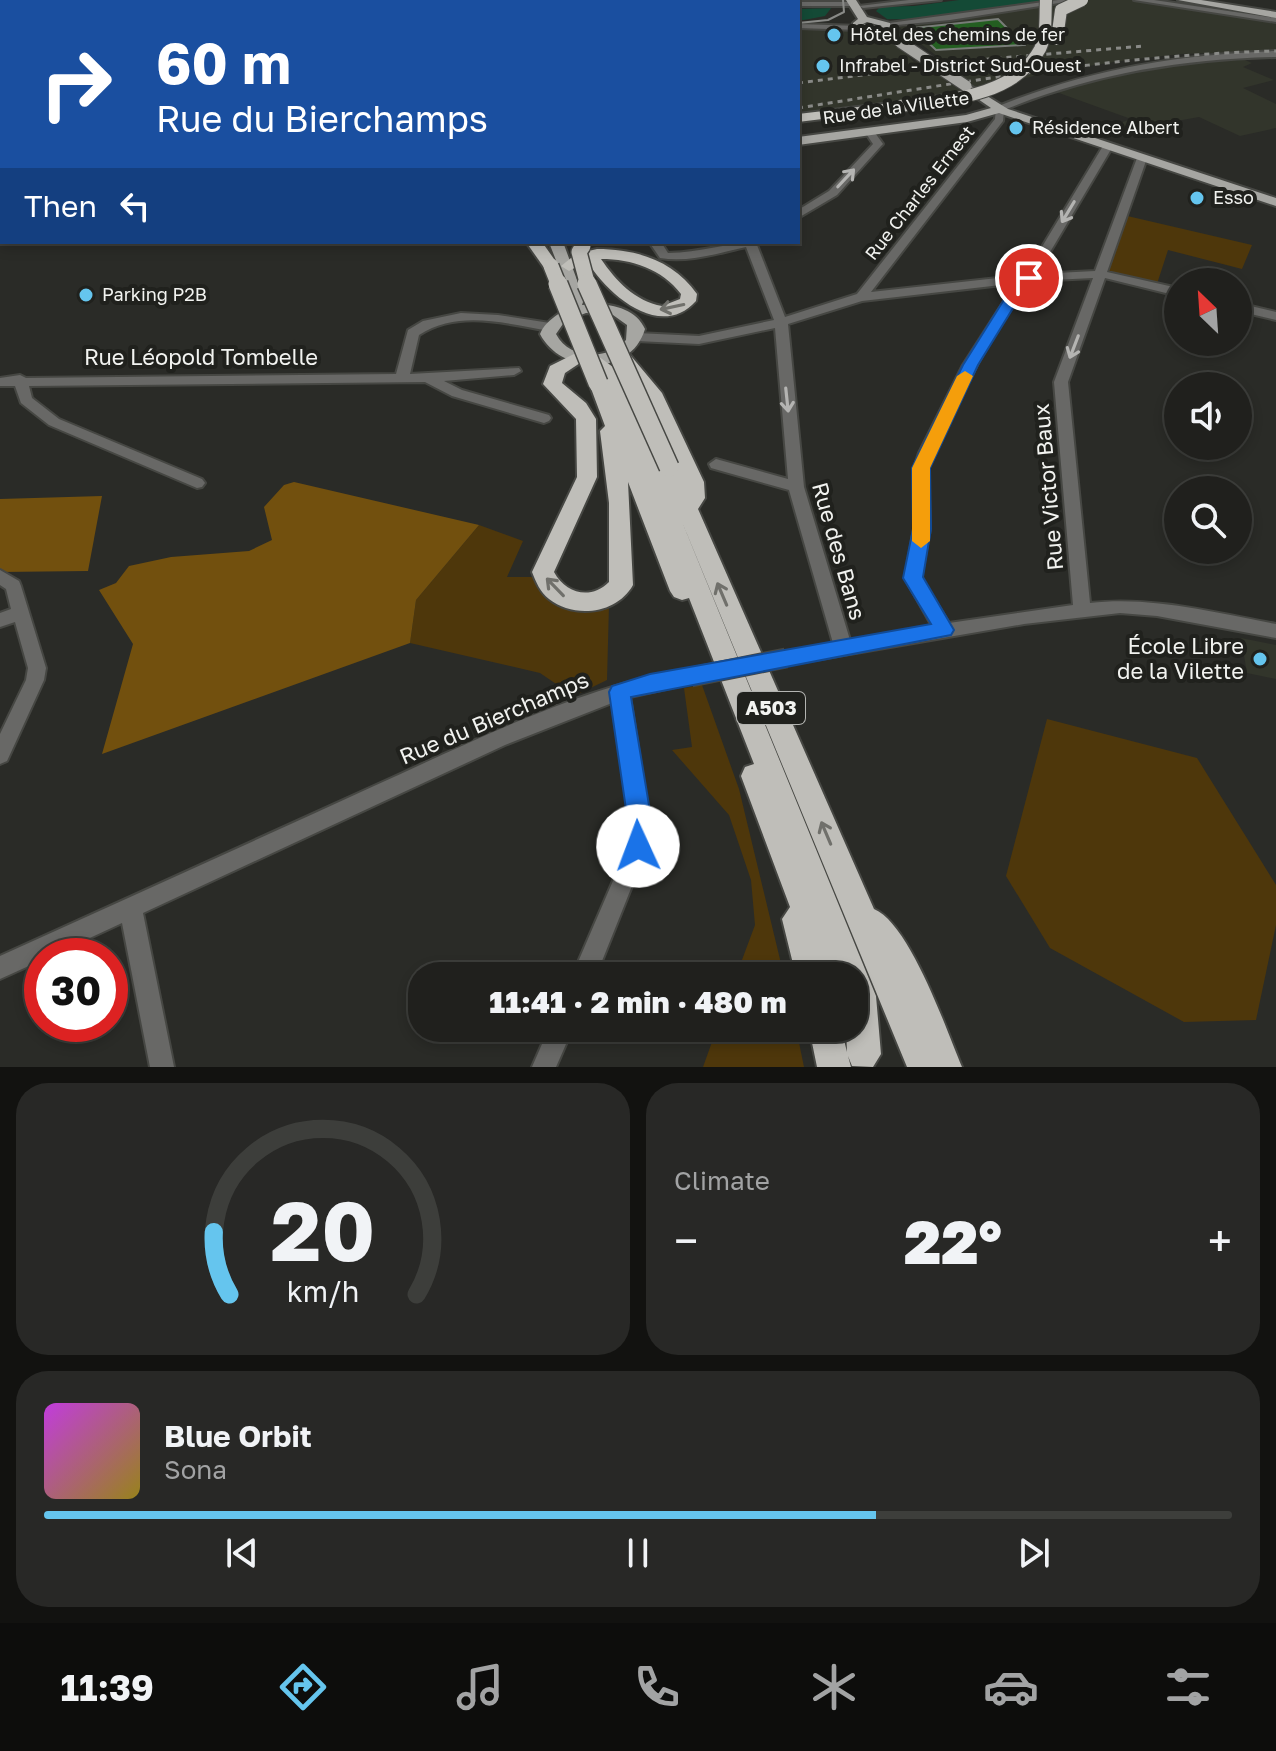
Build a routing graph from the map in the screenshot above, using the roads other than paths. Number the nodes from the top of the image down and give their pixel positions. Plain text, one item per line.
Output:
1 (937, 0) edge
2 (1046, 0) edge
3 (1074, 0) edge
4 (1082, 0) edge
5 (1138, 0) edge
6 (1183, 0) edge
7 (1195, 0) edge
8 (834, 1) edge
9 (800, 4) edge
10 (857, 4) edge
11 (1276, 16) edge
12 (871, 24) junction
13 (800, 26) edge
14 (1276, 54) edge
15 (1258, 55) junction
16 (1276, 62) edge
17 (1010, 78) junction
18 (1044, 91) junction
19 (980, 96) junction
20 (999, 109) junction
21 (981, 114) junction
22 (800, 118) edge
23 (870, 132) junction
24 (800, 141) edge
25 (1108, 146) junction
26 (1142, 158) junction
27 (1276, 202) edge
28 (800, 214) edge
29 (536, 244) edge
30 (557, 244) edge
31 (564, 244) edge
32 (582, 244) edge
33 (656, 244) edge
34 (747, 244) edge
35 (752, 244) edge
36 (560, 266) junction
37 (1102, 274) junction
38 (1029, 278) junction
39 (1164, 289) edge
40 (861, 297) junction
41 (593, 308) junction
42 (1252, 310) edge
43 (572, 311) junction
44 (1276, 316) edge
45 (781, 322) junction
46 (550, 327) junction
47 (637, 337) junction
48 (620, 354) junction
49 (584, 359) junction
50 (514, 371) dead end
51 (489, 373) junction
52 (402, 378) junction
53 (428, 378) junction
54 (20, 379) junction
55 (0, 382) edge
56 (457, 393) junction
57 (544, 418) dead end
58 (716, 464) dead end
59 (626, 475) junction
60 (197, 483) dead end
61 (796, 487) junction
62 (686, 511) junction
63 (0, 576) edge
64 (1082, 608) junction
65 (19, 613) junction
66 (0, 620) edge
67 (944, 630) junction
68 (1276, 631) edge
69 (844, 649) junction
70 (620, 692) junction
71 (0, 755) edge
72 (790, 867) junction
73 (857, 905) junction
74 (131, 910) junction
75 (590, 962) edge
76 (808, 962) edge
77 (827, 962) edge
78 (847, 962) edge
79 (0, 968) edge
80 (555, 1042) edge
81 (162, 1067) edge
82 (544, 1067) edge
83 (924, 1067) edge
84 (945, 1067) edge

1 - 10 street
2 - 17 highway, bridge
3 - 12 street
4 - 17 highway, bridge
5 - 11 street
6 - 11 main road
7 - 11 main road
8 - 9 street
8 - 10 street
10 - 12 main road
12 - 13 street
12 - 19 main road, bridge
14 - 15 street
15 - 16 street
15 - 18 street
17 - 22 highway, bridge
18 - 19 street
18 - 20 street
19 - 20 main road
19 - 21 main road
20 - 21 main road, Rue de la Villette
20 - 25 main road
20 - 40 street, Rue Charles Ernest
21 - 23 main road, Rue de la Villette
23 - 24 main road, Rue de la Villette
28 -> 23 street
25 - 26 main road
25 -> 38 street
26 - 27 main road
26 - 37 street, Rue Victor Baux
29 - 36 highway
30 - 43 main road
31 - 36 main road
36 -> 32 highway
32 - 62 highway, A503, bridge
33 - 34 street
35 - 45 street, Rue des Bans
36 - 41 main road
36 - 59 highway, bridge
37 - 38 street
37 - 39 street
37 -> 64 street, Rue Victor Baux
38 - 40 street
38 - 67 street
40 - 45 street
41 - 43 main road
41 - 47 main road
42 - 44 street
43 - 46 main road
45 - 47 street
45 -> 61 street, Rue des Bans
46 - 49 main road
46 - 52 street
47 - 48 main road
48 - 49 main road
48 - 62 highway
59 -> 49 highway
49 - 78 highway
50 - 51 street, Rue Léopold Tombelle
51 - 53 street, Rue Léopold Tombelle
51 - 56 street
52 - 53 street, Rue Léopold Tombelle
52 - 54 street, Rue Léopold Tombelle
53 - 56 street
54 - 55 street, Rue Léopold Tombelle
54 - 60 street
56 - 57 street
58 - 61 street
59 - 72 highway, A503
61 - 69 street, Rue des Bans
73 -> 62 highway, A503
63 - 65 street
64 - 67 street, Rue du Bierchamps
64 - 68 street, Rue du Bierchamps
65 - 66 street
65 - 71 street
67 - 69 street, Rue du Bierchamps
69 - 70 street, Rue du Bierchamps, bridge
70 - 74 street, Rue du Bierchamps
70 - 75 street
72 - 76 highway
72 - 77 highway, A503
73 - 83 highway, A503
73 - 84 highway
74 - 79 street, Rue du Bierchamps
74 - 81 street
80 - 82 street

